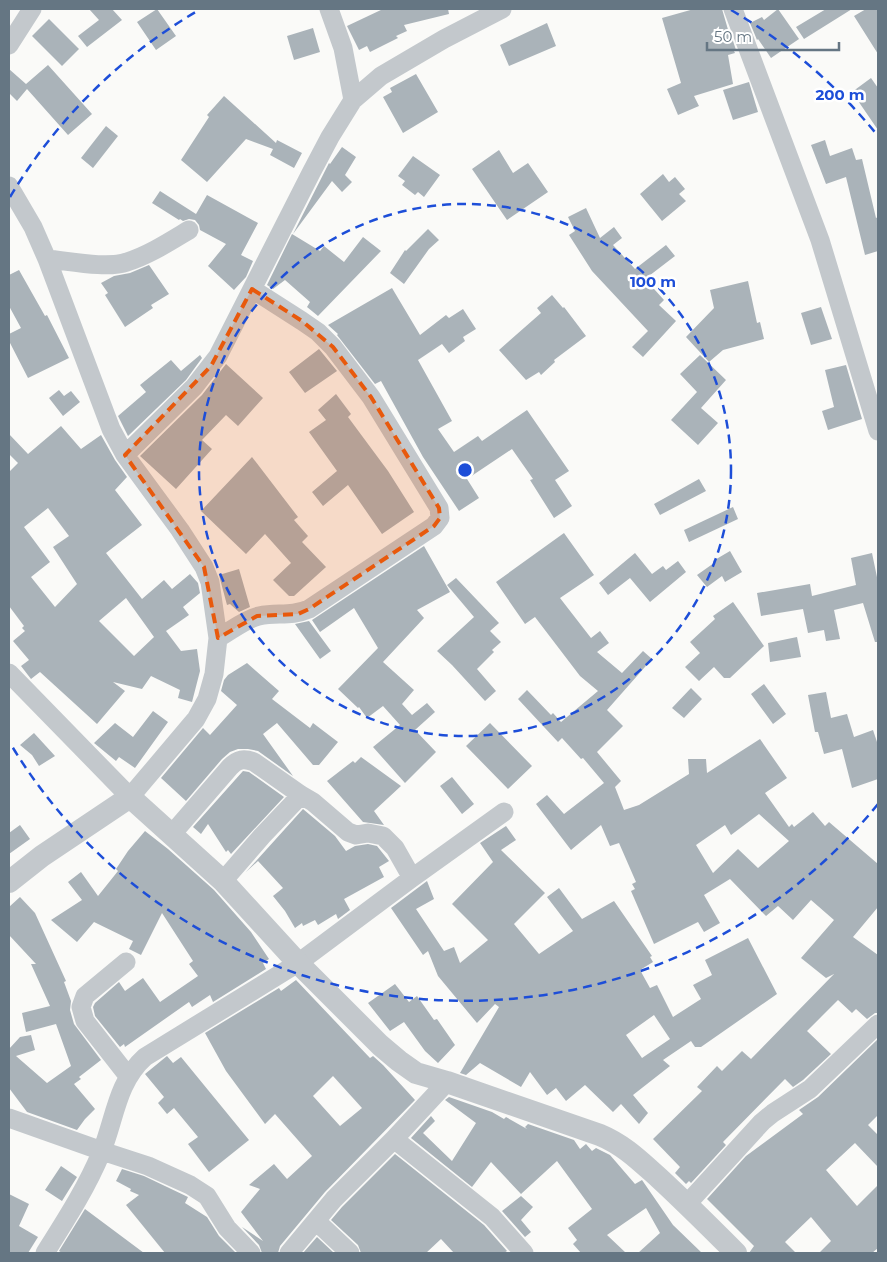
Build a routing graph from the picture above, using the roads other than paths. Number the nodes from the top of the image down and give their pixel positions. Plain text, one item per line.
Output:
1 (32, 9) edge
2 (329, 9) edge
3 (733, 9) edge
4 (493, 11) edge
5 (9, 45) edge
6 (353, 100) junction
7 (9, 186) edge
8 (188, 230) dead end
9 (47, 259) junction
10 (252, 289) junction
11 (878, 430) edge
12 (125, 455) junction
13 (218, 638) junction
14 (9, 673) edge
15 (301, 795) junction
16 (130, 797) junction
17 (504, 812) dead end
18 (172, 834) junction
19 (412, 878) junction
20 (9, 882) edge
21 (223, 882) junction
22 (126, 962) dead end
23 (298, 963) junction
24 (878, 1024) edge
25 (128, 1076) junction
26 (446, 1082) junction
27 (9, 1118) edge
28 (394, 1139) junction
29 (102, 1151) junction
30 (688, 1204) junction
31 (316, 1221) junction
32 (45, 1253) edge
33 (251, 1253) edge
34 (289, 1253) edge
35 (350, 1253) edge
36 (524, 1253) edge
37 (736, 1253) edge

1 - 5 street
2 - 6 street
3 - 11 street
4 - 6 street
6 - 10 street
7 - 9 street
8 - 9 street
9 - 12 street
10 - 12 street
10 - 13 street
12 - 13 street
13 - 16 street
14 - 16 street
15 - 18 street
15 - 19 street
15 - 21 street
16 - 18 street
16 - 20 street
17 - 19 street
18 - 21 street
19 - 23 street
21 - 23 street
22 - 25 street
23 - 25 street
23 - 26 street
24 - 30 street
25 - 29 street
26 - 28 street
26 - 30 street
27 - 29 street
28 - 31 street
28 - 36 street
29 - 32 street
29 - 33 street
30 - 37 street
31 - 34 street
31 - 35 street

